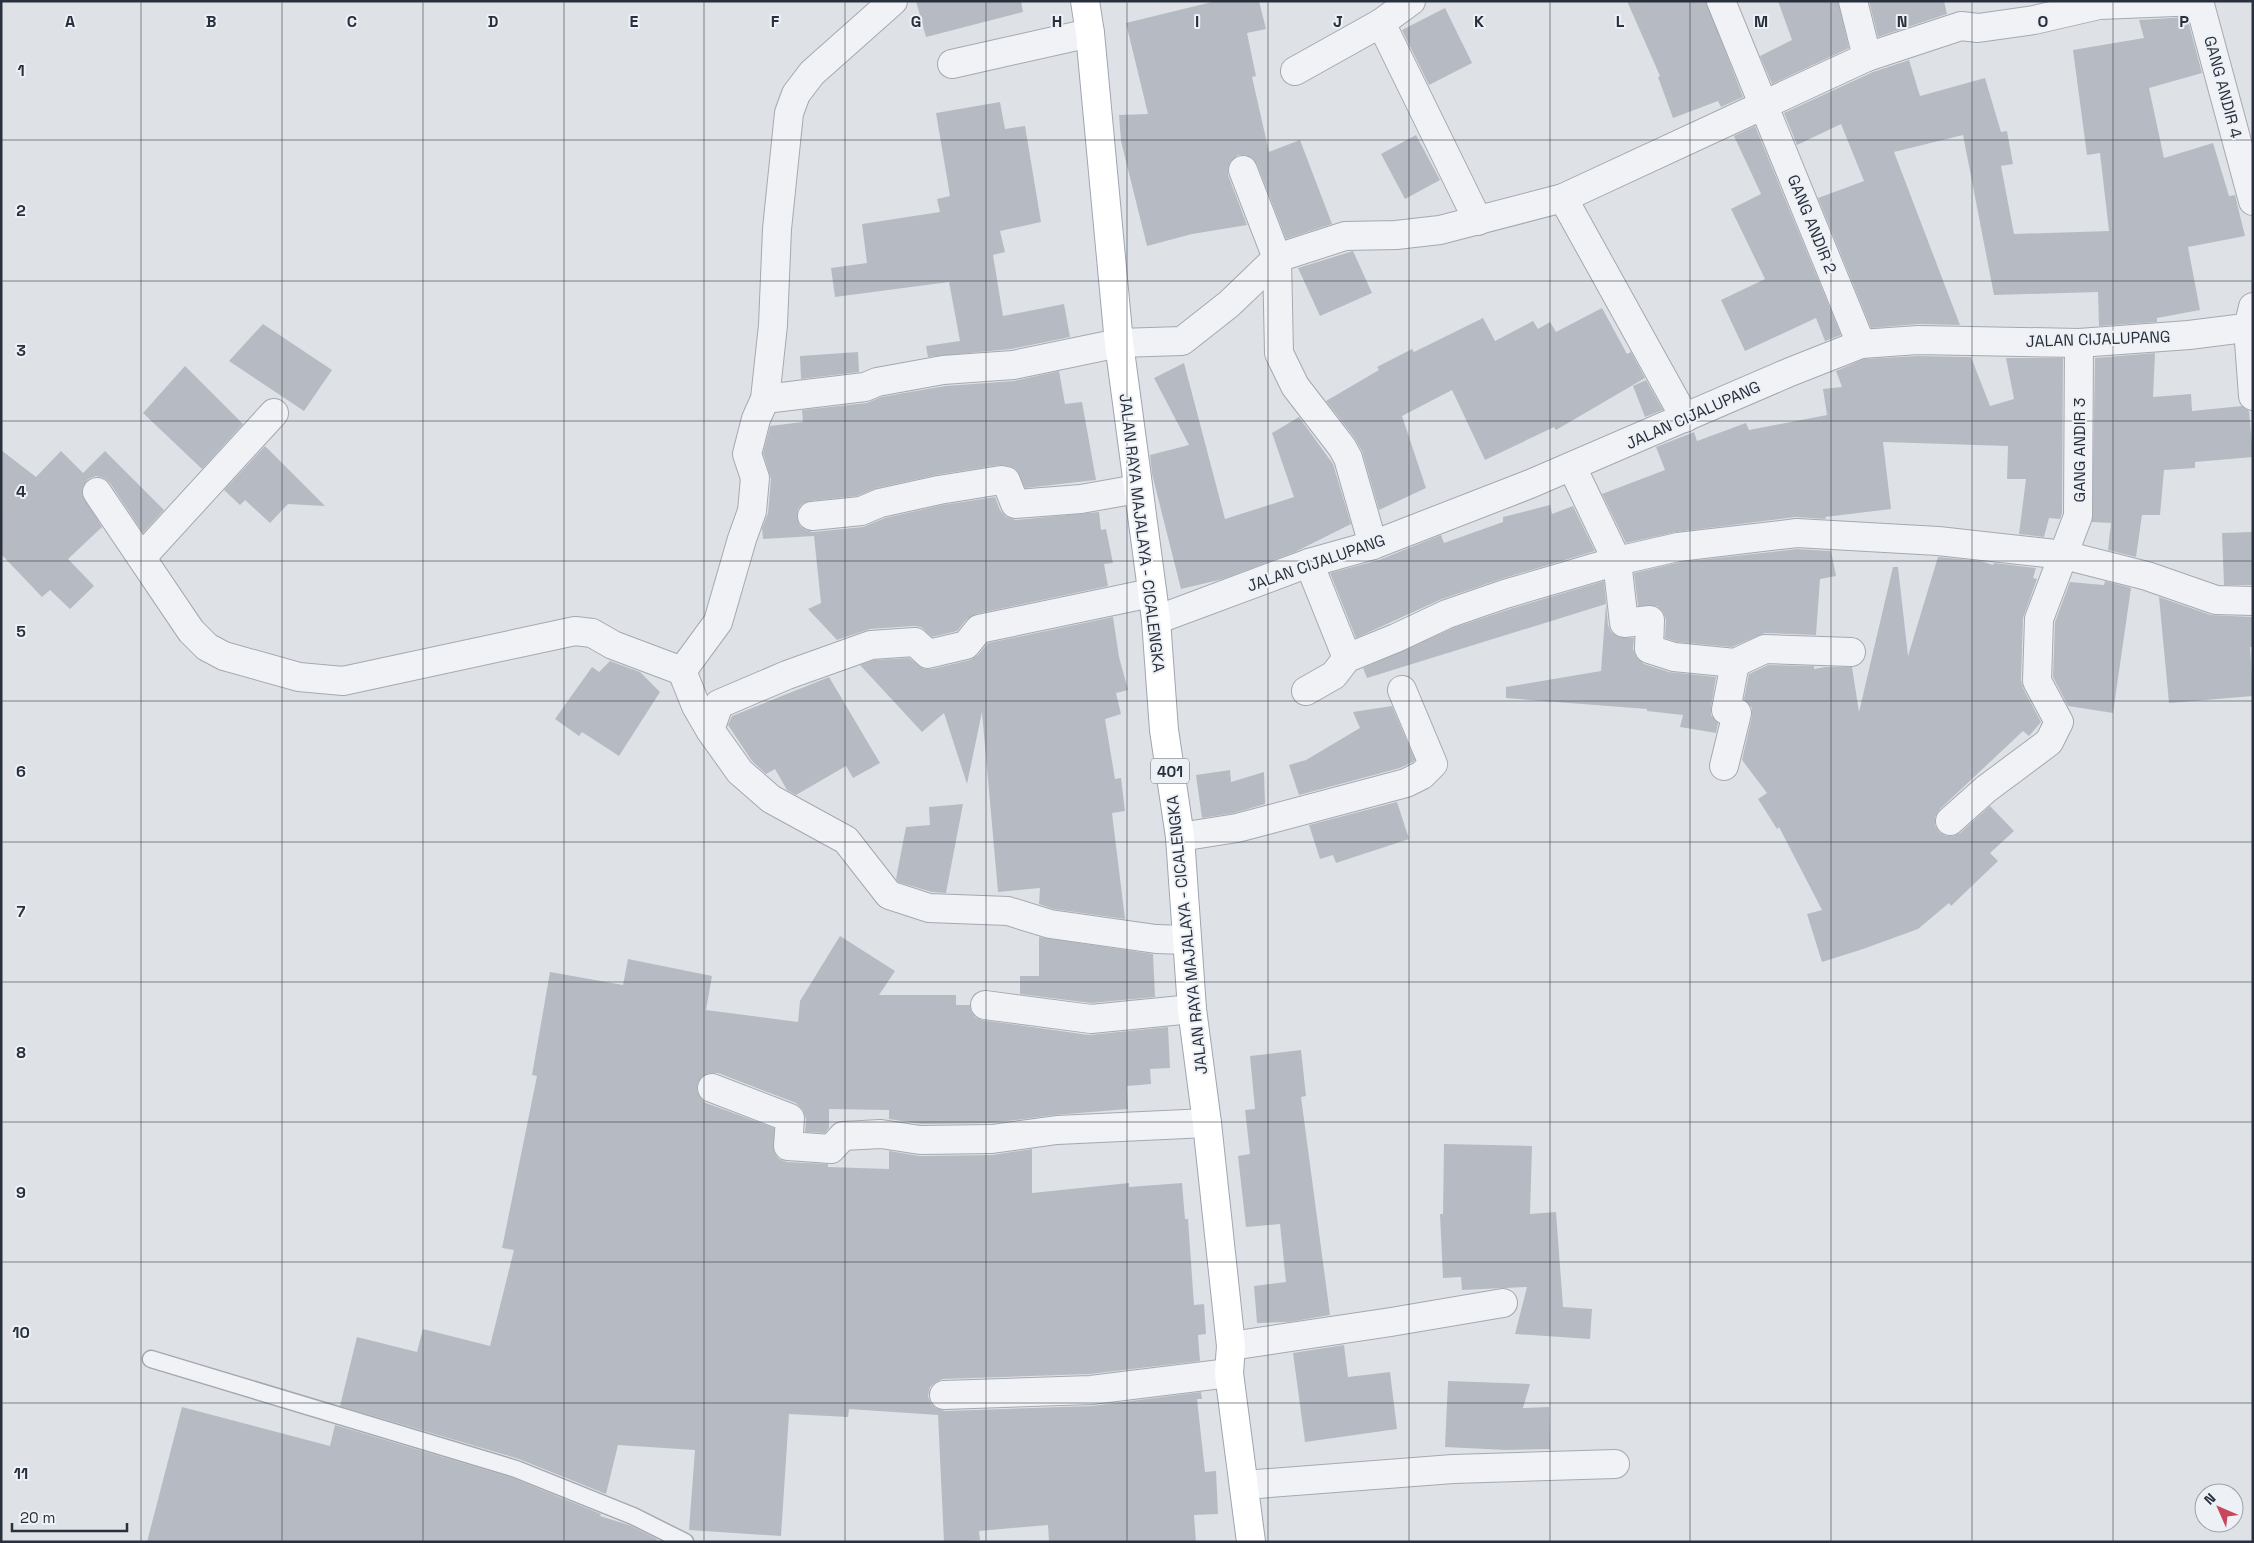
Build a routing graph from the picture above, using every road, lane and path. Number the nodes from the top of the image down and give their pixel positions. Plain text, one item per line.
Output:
1 (893, 1) edge
2 (1085, 1) edge
3 (1412, 1) edge
4 (1721, 1) edge
5 (1853, 1) edge
6 (2200, 1) edge
7 (1381, 23) junction
8 (1090, 33) junction
9 (1868, 57) junction
10 (952, 64) dead end
11 (1294, 71) dead end
12 (1763, 105) junction
13 (1243, 170) dead end
14 (1563, 198) junction
15 (2253, 201) edge
16 (1478, 220) junction
17 (1277, 258) junction
18 (2251, 320) edge
19 (1118, 343) junction
20 (2079, 343) junction
21 (1861, 344) junction
22 (2253, 396) edge
23 (765, 399) junction
24 (274, 413) dead end
25 (1685, 418) junction
26 (1572, 467) junction
27 (1138, 489) junction
28 (97, 492) dead end
29 (812, 516) dead end
30 (1373, 545) junction
31 (2064, 554) junction
32 (142, 557) junction
33 (1617, 561) junction
34 (1309, 563) junction
35 (1151, 593) junction
36 (2253, 601) edge
37 (1156, 620) junction
38 (1851, 652) dead end
39 (1347, 658) junction
40 (1735, 663) junction
41 (682, 671) junction
42 (1402, 690) dead end
43 (1306, 691) dead end
44 (710, 730) junction
45 (1724, 766) dead end
46 (1950, 821) dead end
47 (1180, 837) junction
48 (1186, 940) junction
49 (985, 1004) dead end
50 (1192, 1009) junction
51 (712, 1088) dead end
52 (1207, 1123) junction
53 (1503, 1303) dead end
54 (1231, 1346) junction
55 (150, 1359) dead end
56 (1229, 1374) junction
57 (944, 1395) dead end
58 (1615, 1464) dead end
59 (1244, 1485) junction
60 (685, 1542) edge
61 (1251, 1542) edge

1 - 23 street
2 - 8 main road, JALAN RAYA MAJALAYA - CICALENGKA / 401
3 - 7 street
4 - 12 street, GANG ANDIR 2
5 - 9 street
6 - 9 street
6 - 15 street, GANG ANDIR 4
7 - 11 street
7 - 16 street
8 - 10 street
8 - 19 main road, JALAN RAYA MAJALAYA - CICALENGKA / 401
9 - 12 street
12 - 14 street
12 - 21 street, GANG ANDIR 2
13 - 17 street
14 - 16 street
14 - 25 street
16 - 17 street
17 - 19 street
17 - 30 street
18 - 20 street, JALAN CIJALUPANG
18 - 22 street
19 - 23 street
19 - 27 main road, JALAN RAYA MAJALAYA - CICALENGKA / 401
20 - 21 street, JALAN CIJALUPANG
20 - 31 street, GANG ANDIR 3
21 - 25 street, JALAN CIJALUPANG
23 - 41 street
24 - 32 street
25 - 26 street, JALAN CIJALUPANG
26 - 30 street, JALAN CIJALUPANG
26 - 33 street
27 - 29 street
27 - 35 main road, JALAN RAYA MAJALAYA - CICALENGKA / 401
28 - 32 street
30 - 34 street, JALAN CIJALUPANG
31 - 33 street
31 - 36 street
31 - 46 street, GANG ANDIR 3
32 - 41 street
33 - 39 street
33 - 40 street
34 - 37 street, JALAN CIJALUPANG
34 - 39 street
35 - 37 main road, JALAN RAYA MAJALAYA - CICALENGKA / 401
35 - 44 street
37 - 47 main road, JALAN RAYA MAJALAYA - CICALENGKA / 401
38 - 40 street
39 - 43 street
40 - 45 street
41 - 44 street
42 - 47 street
44 - 48 street
47 - 48 main road, JALAN RAYA MAJALAYA - CICALENGKA / 401
48 - 50 main road, JALAN RAYA MAJALAYA - CICALENGKA / 401
49 - 50 street
50 - 52 main road, JALAN RAYA MAJALAYA - CICALENGKA / 401
51 - 52 street
52 - 54 main road, JALAN RAYA MAJALAYA - CICALENGKA / 401
53 - 54 street
54 - 56 main road, JALAN RAYA MAJALAYA - CICALENGKA / 401
55 - 60 lane
56 - 57 street
56 - 59 main road, JALAN RAYA MAJALAYA - CICALENGKA / 401
58 - 59 street
59 - 61 main road, JALAN RAYA MAJALAYA - CICALENGKA / 401

